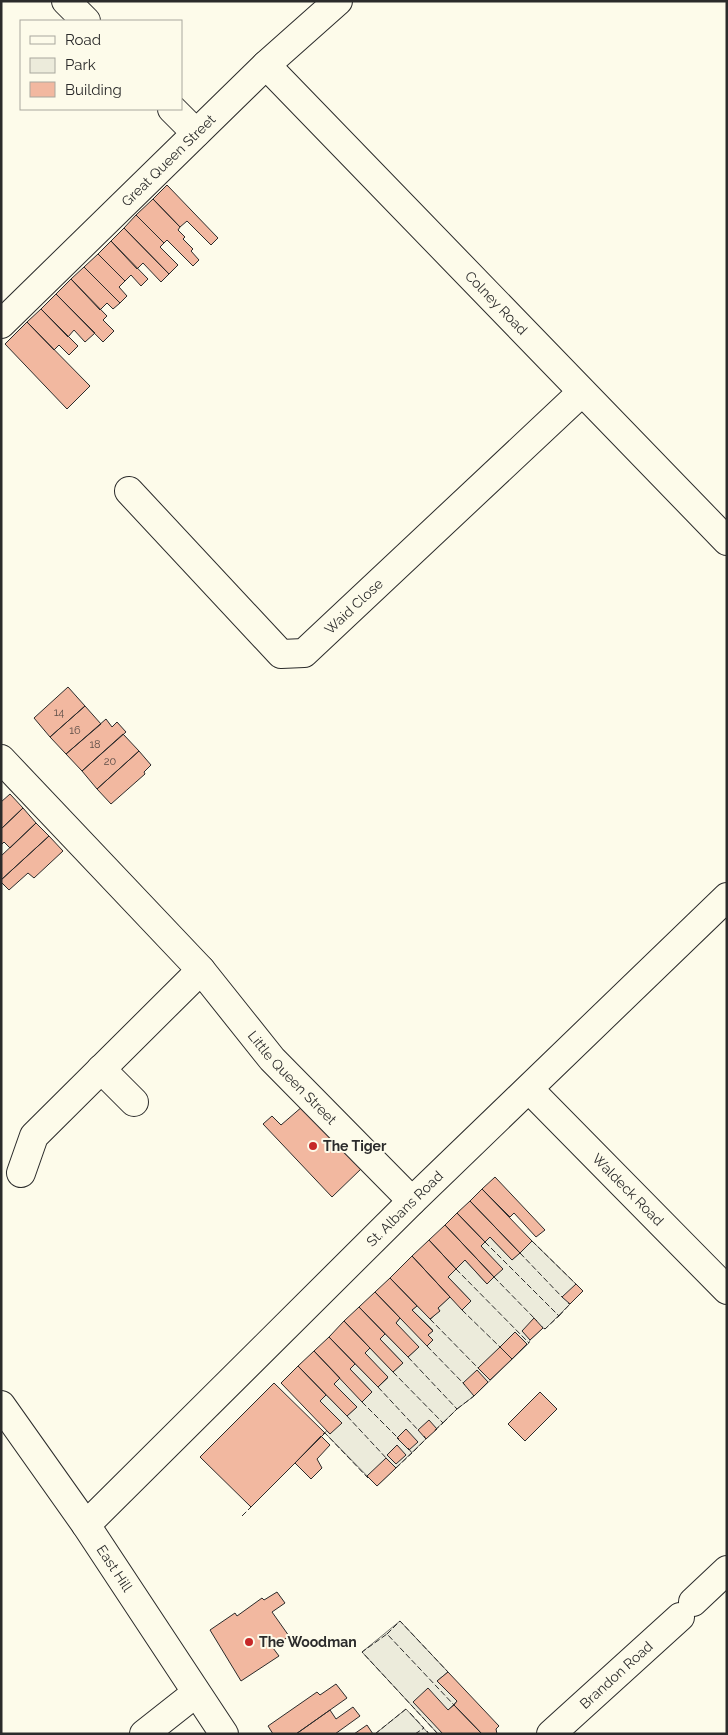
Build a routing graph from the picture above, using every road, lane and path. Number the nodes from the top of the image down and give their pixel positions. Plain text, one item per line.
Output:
1 (66, 1) edge
2 (338, 1) edge
3 (85, 20) edge
4 (266, 65) junction
5 (173, 110) edge
6 (196, 133) junction
7 (1, 324) edge
8 (582, 392) junction
9 (129, 491) dead end
10 (727, 541) edge
11 (1, 759) edge
12 (727, 897) edge
13 (201, 970) junction
14 (101, 1069) junction
15 (529, 1089) junction
16 (134, 1102) dead end
17 (22, 1173) dead end
18 (412, 1201) junction
19 (727, 1290) edge
20 (1, 1404) edge
21 (86, 1525) junction
22 (727, 1570) edge
23 (196, 1692) junction
24 (144, 1734) edge
25 (224, 1734) edge
26 (552, 1734) edge

1 - 3 street
2 - 4 street, Great Queen Street
4 - 6 street, Great Queen Street
4 - 8 street, Colney Road
5 - 6 street
6 - 7 street, Great Queen Street
8 - 9 street, Waid Close
8 - 10 street, Colney Road
11 - 13 street, Little Queen Street
12 - 15 street, St. Albans Road
13 - 14 street
13 - 18 street, Little Queen Street
14 - 16 street
14 - 17 street
15 - 18 street, St. Albans Road
15 - 19 street, Waldeck Road
18 - 21 street, St. Albans Road
20 - 21 street, East Hill
21 - 23 street, East Hill
22 - 26 street, Brandon Road
23 - 24 street
23 - 25 street, East Hill

